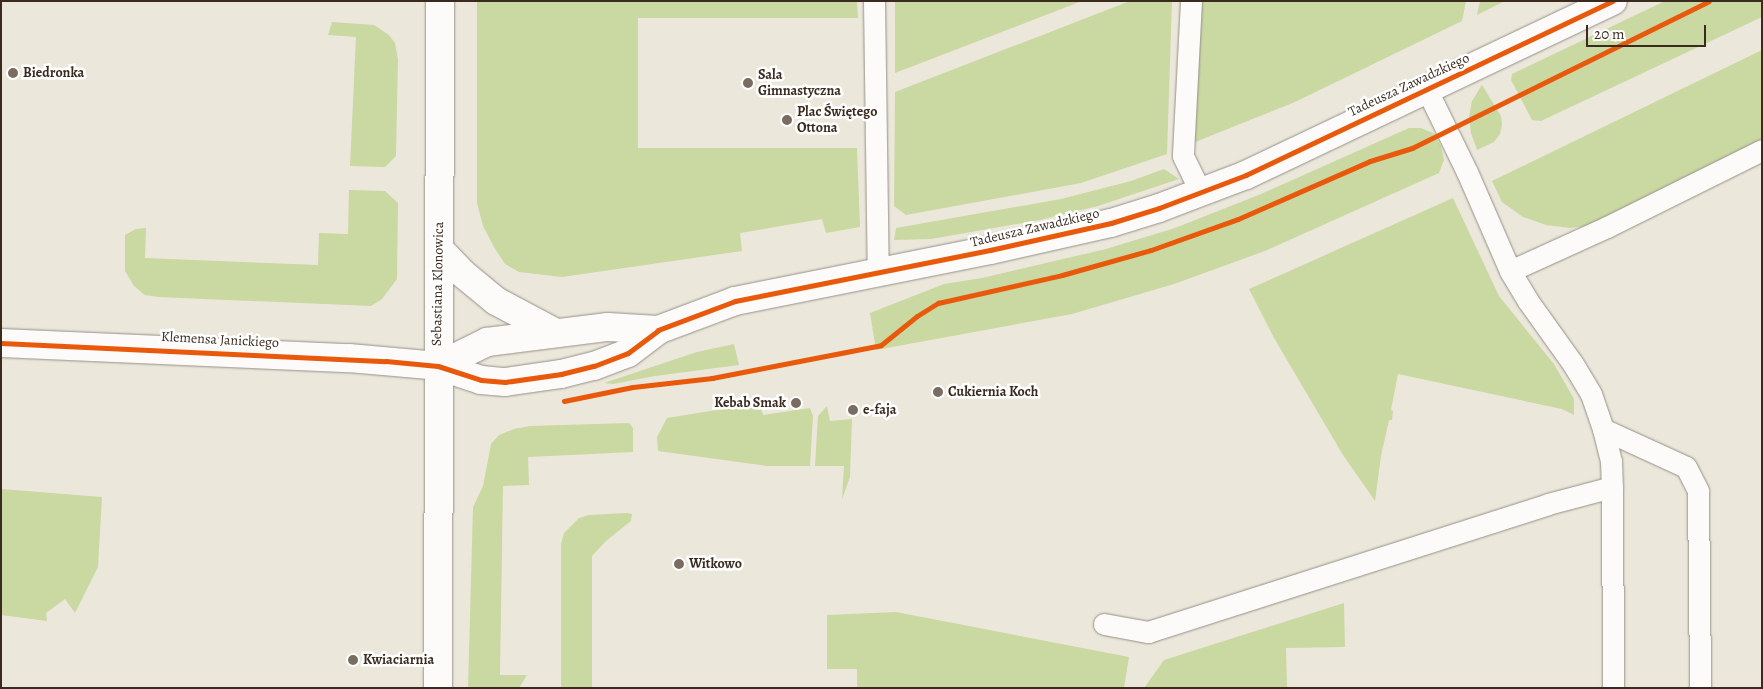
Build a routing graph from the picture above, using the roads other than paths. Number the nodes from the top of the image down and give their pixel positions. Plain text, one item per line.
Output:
1 (440, 1) edge
2 (874, 1) edge
3 (1190, 1) edge
4 (1613, 1) edge
5 (1427, 90) junction
6 (1762, 150) edge
7 (1201, 193) junction
8 (439, 249) junction
9 (1510, 271) junction
10 (878, 272) junction
11 (658, 330) junction
12 (554, 332) junction
13 (1, 342) edge
14 (438, 366) junction
15 (1603, 429) junction
16 (1612, 487) junction
17 (1104, 624) dead end
18 (438, 688) edge
19 (1613, 688) edge
20 (1700, 688) edge

1 - 8 street, Sebastiana Klonowica
2 - 10 lane
3 - 7 lane
4 - 5 street, Tadeusza Zawadzkiego
5 - 7 street, Tadeusza Zawadzkiego
5 - 9 lane
6 - 9 lane
7 - 10 street, Tadeusza Zawadzkiego
8 - 12 street
8 - 14 street, Sebastiana Klonowica
9 - 15 lane
10 - 11 street, Tadeusza Zawadzkiego
11 - 12 street, Tadeusza Zawadzkiego
11 - 14 street, Tadeusza Zawadzkiego
12 - 14 street, Tadeusza Zawadzkiego
13 - 14 street, Klemensa Janickiego
14 - 18 street, Sebastiana Klonowica
15 - 16 lane
15 - 20 lane
16 - 17 lane
16 - 19 lane

